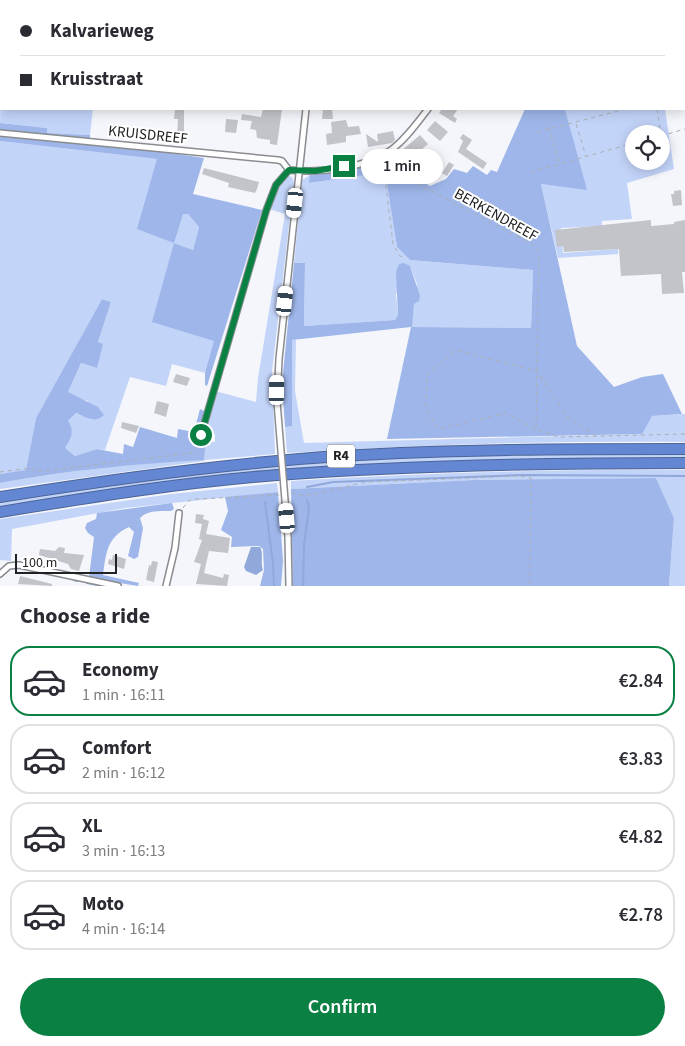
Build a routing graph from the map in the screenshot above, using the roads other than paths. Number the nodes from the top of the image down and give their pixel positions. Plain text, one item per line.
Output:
1 (306, 110) edge
2 (427, 110) edge
3 (0, 133) edge
4 (289, 170) junction
5 (300, 171) junction
6 (201, 435) road end
7 (685, 448) edge
8 (685, 463) edge
9 (0, 498) edge
10 (0, 512) edge
11 (179, 513) road end
12 (0, 574) edge
13 (118, 586) edge
14 (166, 586) edge
15 (289, 586) edge

1 - 5 street
2 - 5 street
3 - 4 street, KRUISDREEF
4 - 5 street
4 - 6 street
5 - 15 street, bridge
7 - 9 highway, R4
8 - 10 highway, R4
11 - 14 street
12 - 13 street

